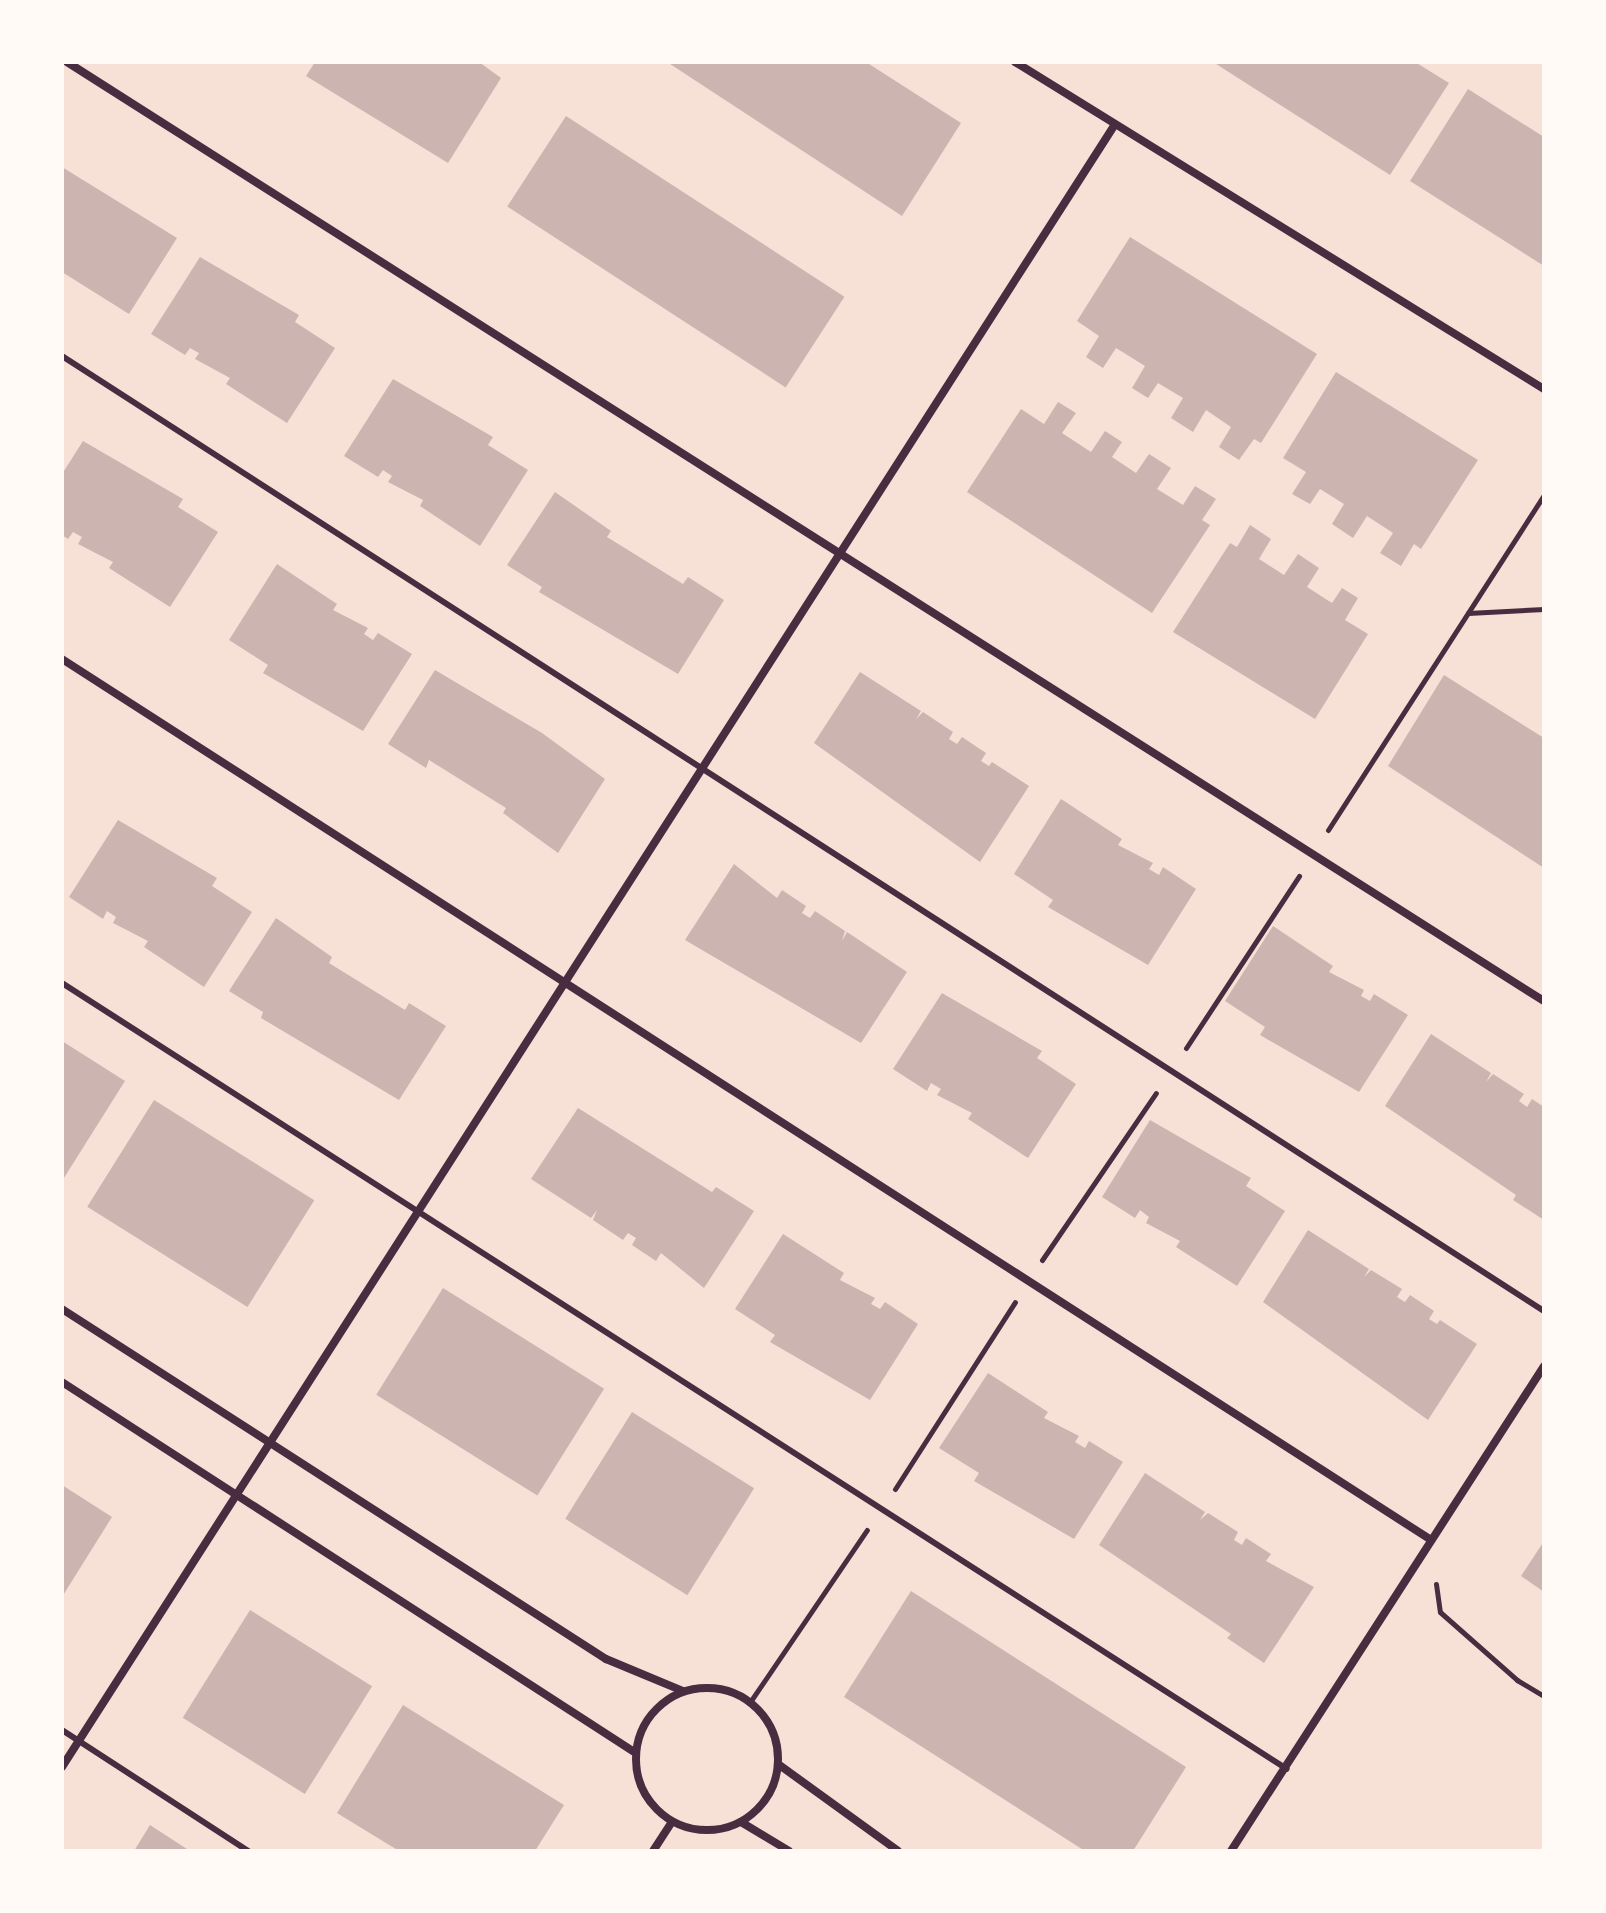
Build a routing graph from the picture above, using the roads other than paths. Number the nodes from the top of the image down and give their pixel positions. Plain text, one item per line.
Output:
1 (67, 62) edge
2 (1015, 62) edge
3 (1115, 124) junction
4 (62, 356) edge
5 (1544, 389) edge
6 (839, 553) junction
7 (62, 659) edge
8 (704, 770) junction
9 (569, 982) junction
10 (62, 983) edge
11 (1544, 1001) edge
12 (420, 1211) junction
13 (62, 1309) edge
14 (1544, 1311) edge
15 (1544, 1366) edge
16 (62, 1382) edge
17 (268, 1442) junction
18 (238, 1496) junction
19 (1431, 1540) junction
20 (683, 1691) junction
21 (62, 1730) edge
22 (79, 1741) junction
23 (636, 1753) junction
24 (778, 1764) junction
25 (62, 1767) edge
26 (1287, 1769) junction
27 (672, 1822) junction
28 (741, 1822) junction
29 (248, 1851) edge
30 (653, 1851) edge
31 (789, 1851) edge
32 (898, 1851) edge
33 (1231, 1851) edge

1 - 6 street
2 - 3 street
3 - 5 street
3 - 6 street
4 - 8 lane
6 - 8 street
6 - 11 street
7 - 9 street
8 - 9 street
8 - 14 lane
9 - 12 street
9 - 19 street
10 - 12 lane
12 - 17 street
12 - 26 lane
13 - 17 street
15 - 19 street
16 - 18 street
17 - 18 street
17 - 20 street
18 - 22 street
18 - 23 street
19 - 26 street
20 - 23 street
20 - 24 street
21 - 22 lane
22 - 25 street
22 - 29 lane
23 - 27 street
24 - 28 street
24 - 32 street
26 - 33 street
27 - 28 street
27 - 30 street
28 - 31 street

